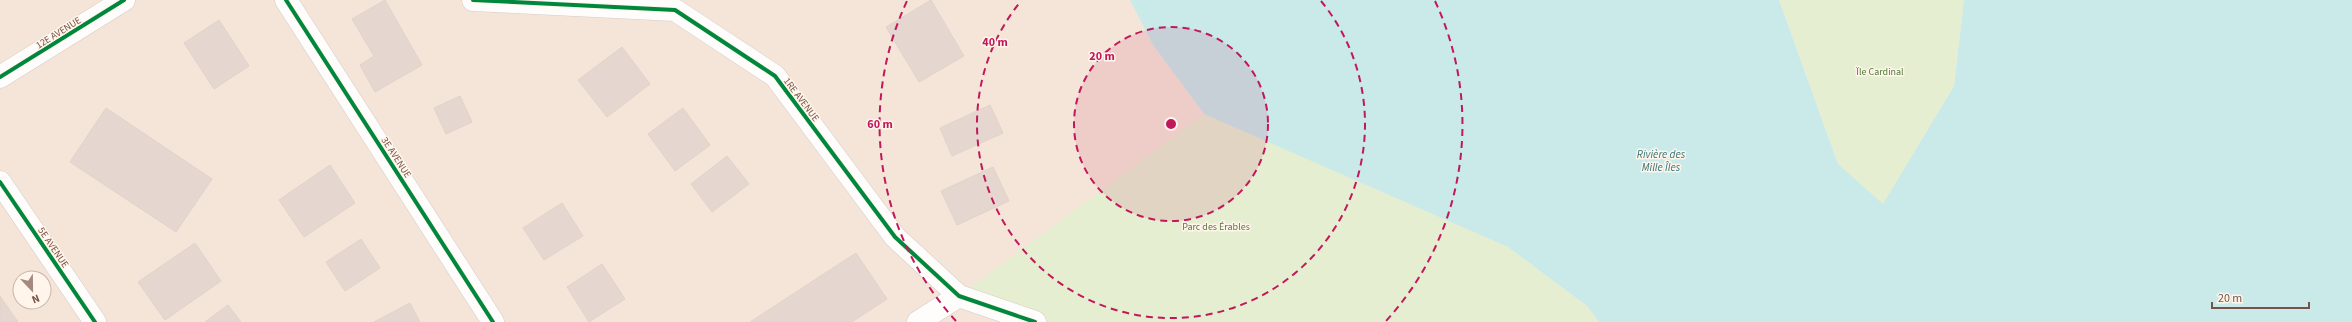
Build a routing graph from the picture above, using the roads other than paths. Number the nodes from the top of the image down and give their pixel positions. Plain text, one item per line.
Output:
1 (124, 0) edge
2 (286, 0) edge
3 (473, 0) edge
4 (0, 77) edge
5 (0, 182) edge
6 (959, 296) junction
7 (95, 322) edge
8 (493, 322) edge
9 (918, 322) edge
10 (1035, 322) edge

1 - 4 street, 12E AVENUE
2 - 8 street, 3E AVENUE
3 - 6 street, 1RE AVENUE
5 - 7 street, 5E AVENUE
6 - 9 street
6 - 10 street, 1RE AVENUE

